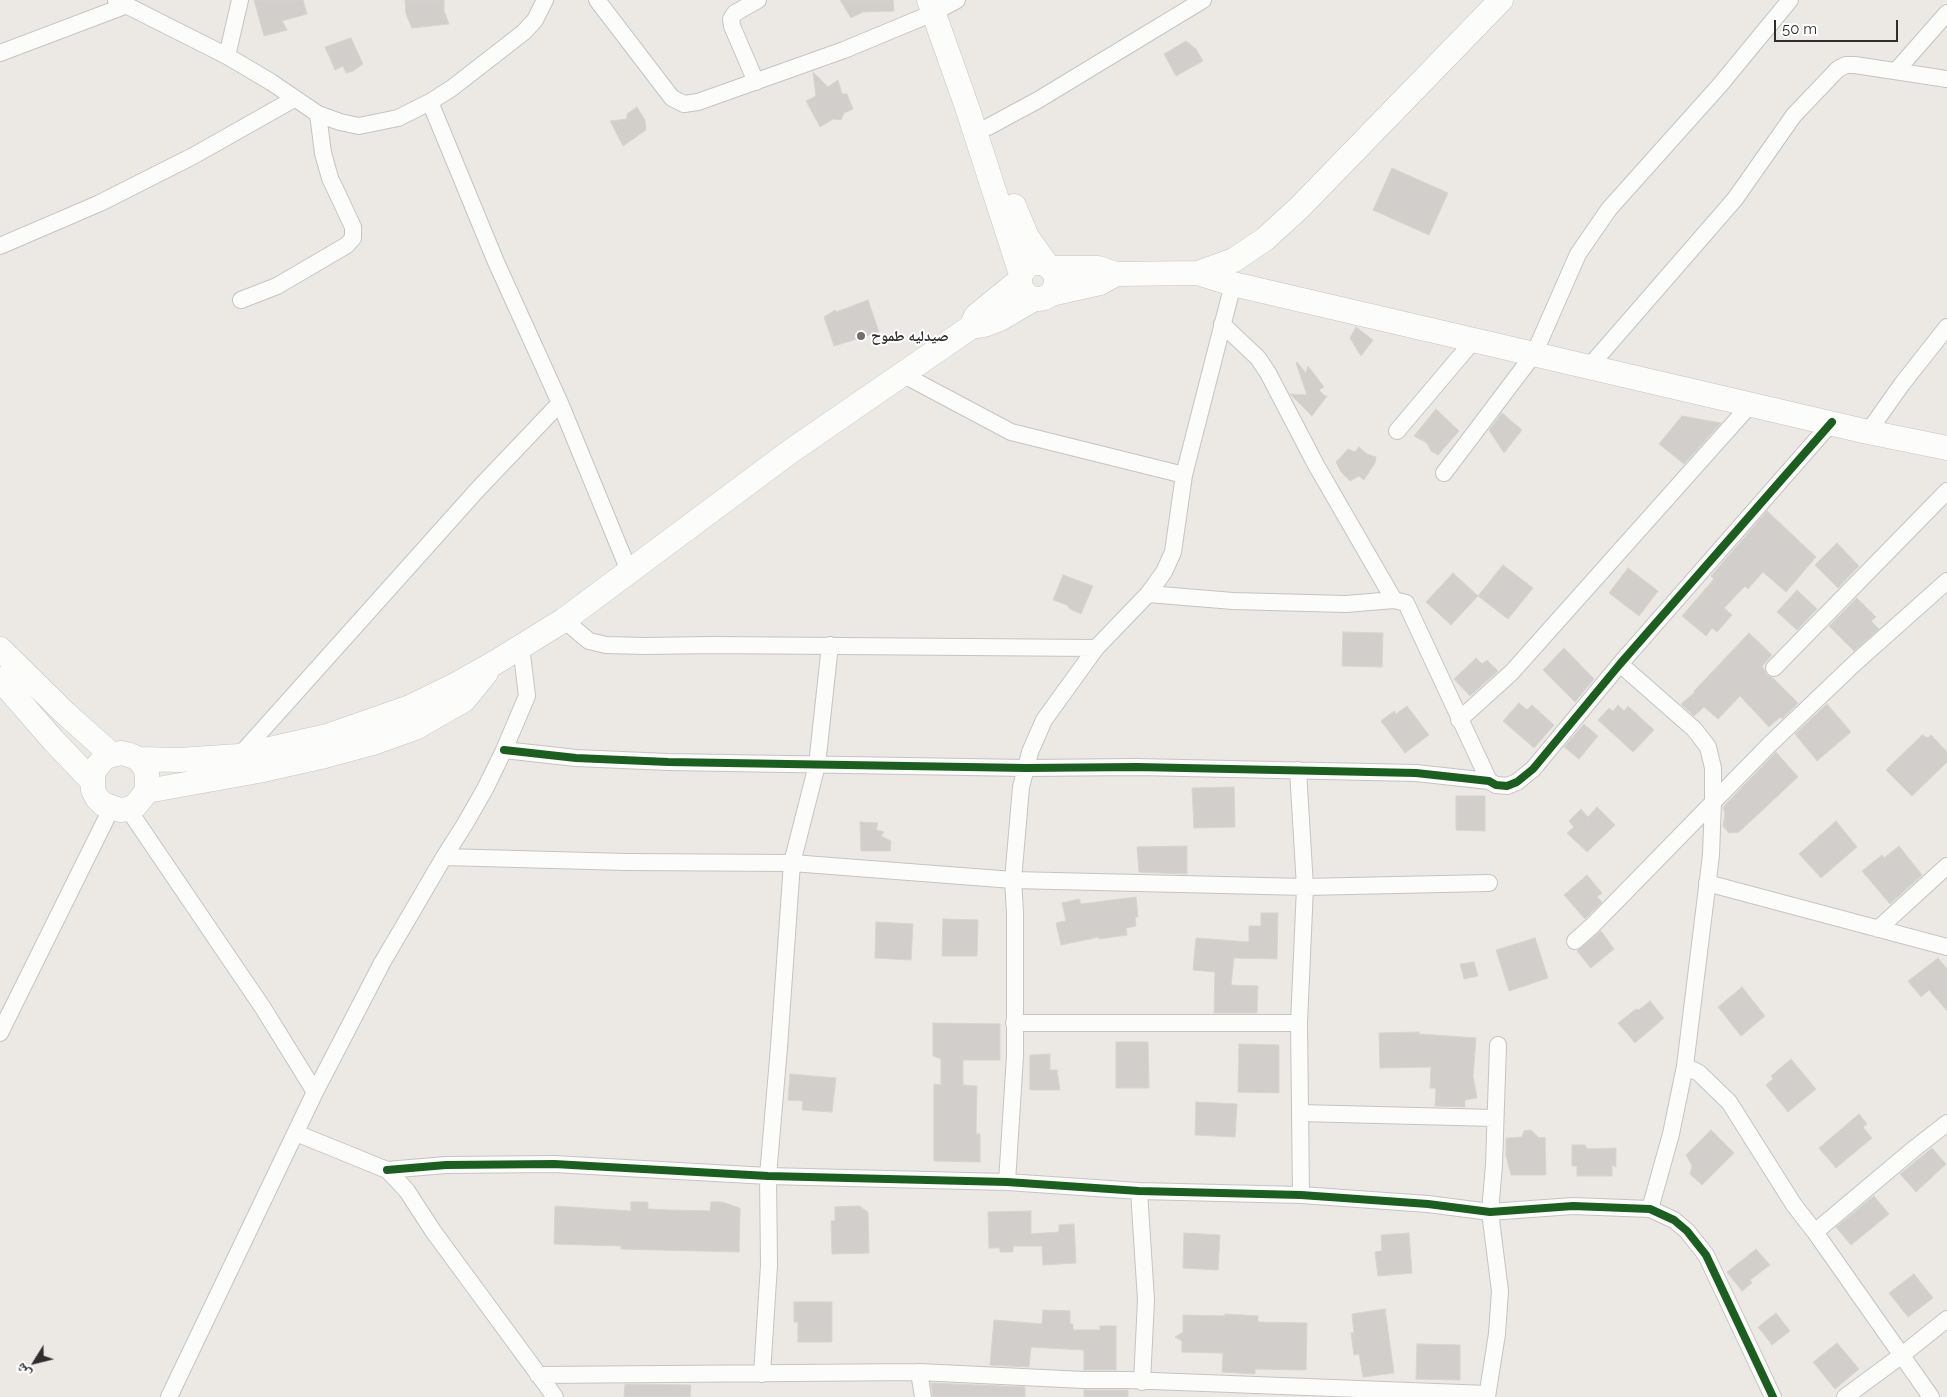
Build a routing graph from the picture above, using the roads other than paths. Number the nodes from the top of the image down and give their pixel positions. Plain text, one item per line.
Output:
1 (240, 0) edge
2 (545, 0) edge
3 (597, 0) edge
4 (758, 0) edge
5 (1203, 0) edge
6 (1501, 0) edge
7 (1790, 0) edge
8 (122, 3) edge
9 (942, 4) edge
10 (1947, 13) edge
11 (0, 53) edge
12 (227, 56) junction
13 (1896, 71) junction
14 (1947, 79) edge
15 (756, 82) junction
16 (294, 99) junction
17 (430, 102) junction
18 (318, 114) junction
19 (988, 127) junction
20 (0, 246) edge
21 (1048, 266) junction
22 (1198, 273) junction
23 (1116, 274) junction
24 (1233, 284) junction
25 (1031, 287) junction
26 (241, 300) dead end
27 (1222, 324) junction
28 (1947, 326) edge
29 (1474, 340) junction
30 (1534, 354) junction
31 (1589, 367) junction
32 (902, 374) junction
33 (560, 403) junction
34 (1751, 404) junction
35 (1832, 422) junction
36 (1396, 431) dead end
37 (1868, 432) junction
38 (1947, 448) edge
39 (1444, 473) dead end
40 (1184, 475) junction
41 (1947, 490) edge
42 (629, 571) junction
43 (1947, 581) edge
44 (1148, 594) junction
45 (1394, 600) junction
46 (564, 620) junction
47 (830, 645) junction
48 (521, 646) junction
49 (1096, 648) junction
50 (0, 649) edge
51 (496, 662) junction
52 (1620, 664) junction
53 (1774, 668) dead end
54 (0, 679) edge
55 (1459, 720) junction
56 (504, 750) junction
57 (112, 755) junction
58 (239, 756) junction
59 (138, 759) junction
60 (817, 765) junction
61 (1026, 768) junction
62 (1298, 770) junction
63 (92, 781) junction
64 (1489, 781) junction
65 (147, 791) junction
66 (1713, 801) junction
67 (120, 809) junction
68 (444, 857) junction
69 (792, 863) junction
70 (1947, 866) edge
71 (1013, 880) junction
72 (1489, 883) dead end
73 (1708, 883) junction
74 (1305, 887) junction
75 (1878, 929) junction
76 (1574, 941) dead end
77 (1947, 947) edge
78 (1014, 1023) junction
79 (1299, 1024) junction
80 (0, 1033) edge
81 (1498, 1045) dead end
82 (1685, 1066) junction
83 (315, 1092) junction
84 (1300, 1113) junction
85 (1495, 1118) junction
86 (1947, 1123) edge
87 (296, 1132) junction
88 (387, 1170) junction
89 (768, 1176) junction
90 (1007, 1182) junction
91 (1140, 1191) junction
92 (1301, 1195) junction
93 (1650, 1209) junction
94 (1490, 1212) junction
95 (1816, 1232) junction
96 (1947, 1319) edge
97 (1902, 1355) junction
98 (919, 1372) junction
99 (762, 1374) junction
100 (538, 1375) junction
101 (1142, 1382) junction
102 (1166, 1389) edge
103 (1487, 1396) edge
104 (170, 1397) edge
105 (555, 1397) edge
106 (923, 1397) edge
107 (1773, 1397) edge
108 (1845, 1397) edge
109 (1930, 1397) edge

1 - 12 street
2 - 17 street
3 - 15 street
4 - 15 street
5 - 19 street
6 - 22 street
7 - 30 street
8 - 11 street
8 - 12 street
9 - 15 street
9 - 19 street
9 - 25 street
10 - 13 street
12 - 16 street
13 - 14 street
13 - 31 street
16 - 18 street
16 - 20 street
17 - 18 street
17 - 33 street
18 - 26 street
19 - 21 street
21 - 23 street
21 - 25 street
22 - 23 street
22 - 24 street
23 - 25 street
24 - 27 street
24 - 29 street
25 - 32 street
27 - 40 street
27 - 45 street
28 - 37 street
29 - 30 street
29 - 36 street
30 - 31 street
30 - 39 street
31 - 34 street
32 - 40 street
32 - 42 street
33 - 42 street
33 - 58 street
34 - 35 street
34 - 55 street
35 - 37 street
35 - 52 street
37 - 38 street
40 - 44 street
41 - 53 street
42 - 46 street
43 - 66 street
44 - 45 street
44 - 49 street
45 - 55 street
46 - 47 street
46 - 48 street
47 - 49 street
47 - 60 street
48 - 51 street
48 - 56 street
49 - 61 street
50 - 57 street
51 - 58 street
51 - 65 street
52 - 64 street
52 - 66 street
54 - 63 street
55 - 64 street
56 - 60 street
56 - 68 street
57 - 59 street
57 - 63 street
58 - 59 street
59 - 65 street
60 - 61 street
60 - 69 street
61 - 62 street
61 - 71 street
62 - 64 street
62 - 74 street
63 - 67 street
65 - 67 street
66 - 73 street
66 - 76 street
67 - 80 street
67 - 83 street
68 - 69 street
68 - 83 street
69 - 71 street
69 - 89 street
70 - 75 street
71 - 74 street
71 - 78 street
72 - 74 street
73 - 75 street
73 - 82 street
74 - 79 street
75 - 77 street
78 - 79 street
78 - 90 street
79 - 84 street
81 - 85 street
82 - 93 street
82 - 95 street
83 - 87 street
84 - 85 street
84 - 92 street
85 - 94 street
86 - 95 street
87 - 88 street
87 - 104 street
88 - 89 street
88 - 100 street
89 - 90 street
89 - 99 street
90 - 91 street
91 - 92 street
91 - 101 street
92 - 94 street
93 - 94 street
93 - 107 street
94 - 103 street
95 - 97 street
96 - 97 street
97 - 108 street
97 - 109 street
98 - 99 street
98 - 101 street
98 - 106 street
99 - 100 street
100 - 105 street
101 - 102 street
102 - 103 street

